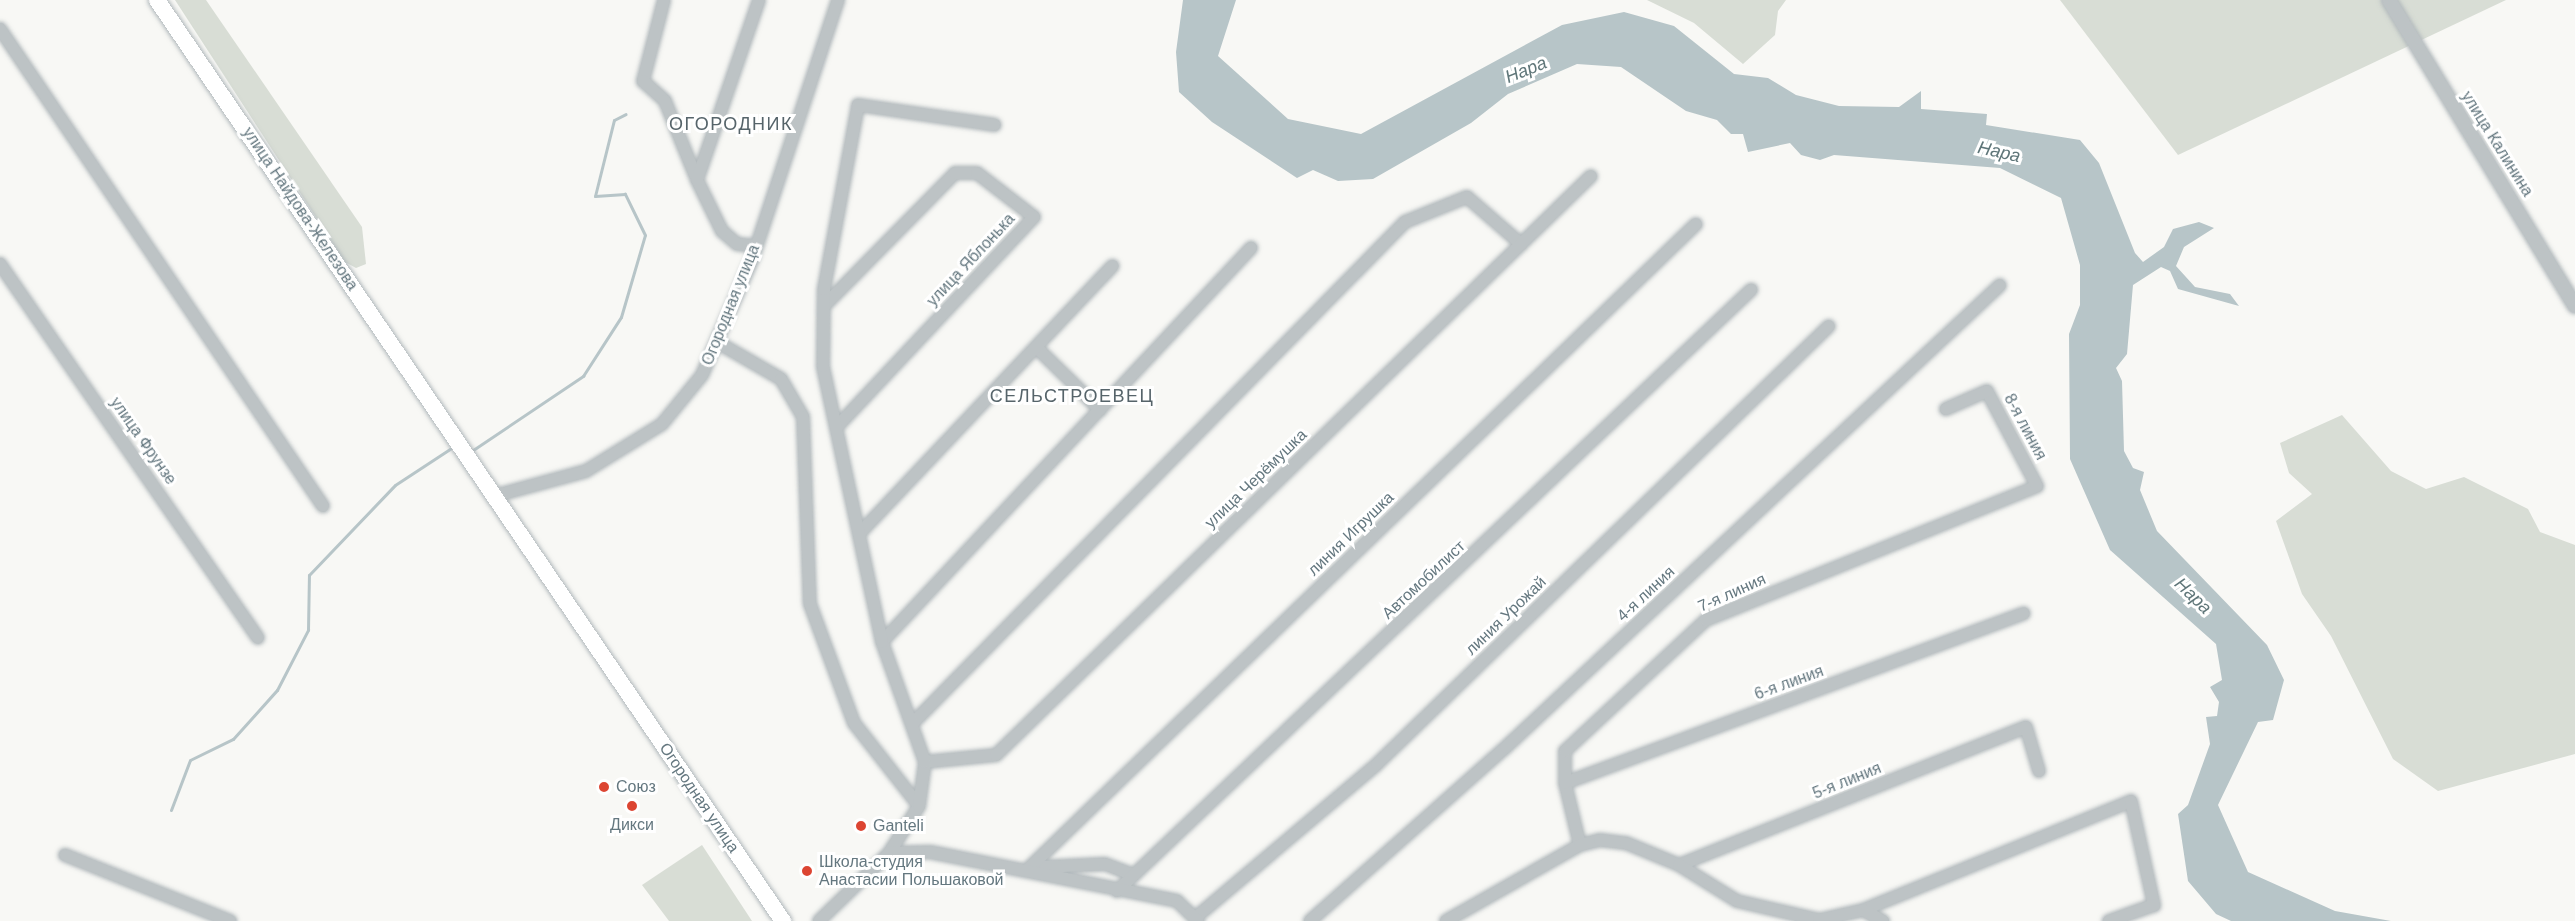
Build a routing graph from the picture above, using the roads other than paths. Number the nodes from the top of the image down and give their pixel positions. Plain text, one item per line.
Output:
1 (157, 0) edge
2 (664, 0) edge
3 (759, 0) edge
4 (838, 0) edge
5 (2389, 0) edge
6 (0, 29) edge
7 (995, 125) dead end
8 (1591, 176) dead end
9 (697, 180) junction
10 (1696, 224) dead end
11 (1521, 244) junction
12 (756, 246) junction
13 (1251, 249) dead end
14 (0, 264) edge
15 (1112, 266) dead end
16 (2000, 285) dead end
17 (1751, 290) dead end
18 (824, 306) junction
19 (2575, 306) edge
20 (1829, 326) dead end
21 (717, 342) junction
22 (1036, 347) junction
23 (1946, 409) dead end
24 (1100, 410) junction
25 (439, 421) joint
26 (837, 427) junction
27 (2037, 486) joint
28 (495, 496) junction
29 (323, 506) dead end
30 (860, 534) junction
31 (2024, 614) dead end
32 (258, 638) dead end
33 (882, 642) junction
34 (912, 724) junction
35 (925, 762) junction
36 (2040, 771) dead end
37 (1564, 783) junction
38 (919, 806) junction
39 (1580, 844) junction
40 (890, 853) junction
41 (65, 855) dead end
42 (1679, 865) junction
43 (1029, 867) junction
44 (1134, 875) junction
45 (1117, 891) junction
46 (1863, 910) junction
47 (1196, 920) edge
48 (230, 921) edge
49 (783, 921) edge
50 (819, 921) edge
51 (1311, 921) edge
52 (1446, 921) edge
53 (1883, 921) edge
54 (2109, 921) edge

1 - 25 main road, улица Найдова-Железова
2 - 9 street
3 - 9 street
4 - 12 street, Огородная улица
5 - 19 street, улица Калинина
6 - 29 street
7 - 18 street
8 - 11 street, улица Черёмушка
9 - 12 street
10 - 43 street, линия Игрушка
11 - 34 street
11 - 35 street, улица Черёмушка
12 - 21 street, Огородная улица
13 - 24 street
14 - 32 street, улица Фрунзе
15 - 22 street
16 - 51 street, 4-я линия
17 - 44 street, Автомобилист
18 - 26 street
18 - 26 street, улица Яблонька
20 - 47 street, линия Урожай
21 - 28 street, Огородная улица
21 - 38 street
22 - 24 street
22 - 30 street
23 - 27 street, 8-я линия
24 - 33 street
25 - 28 main road, Огородная улица
26 - 30 street
27 - 37 street, 7-я линия
28 - 49 main road, Огородная улица
30 - 33 street
31 - 37 street, 6-я линия
33 - 34 street
34 - 35 street
35 - 38 street
36 - 42 street, 5-я линия
37 - 39 street, 7-я линия
38 - 40 street
39 - 42 street
39 - 52 street
40 - 43 street
40 - 50 street
41 - 48 street
42 - 46 street
43 - 44 street
43 - 45 street
44 - 45 street, Автомобилист
45 - 47 street
46 - 53 street
46 - 54 street

